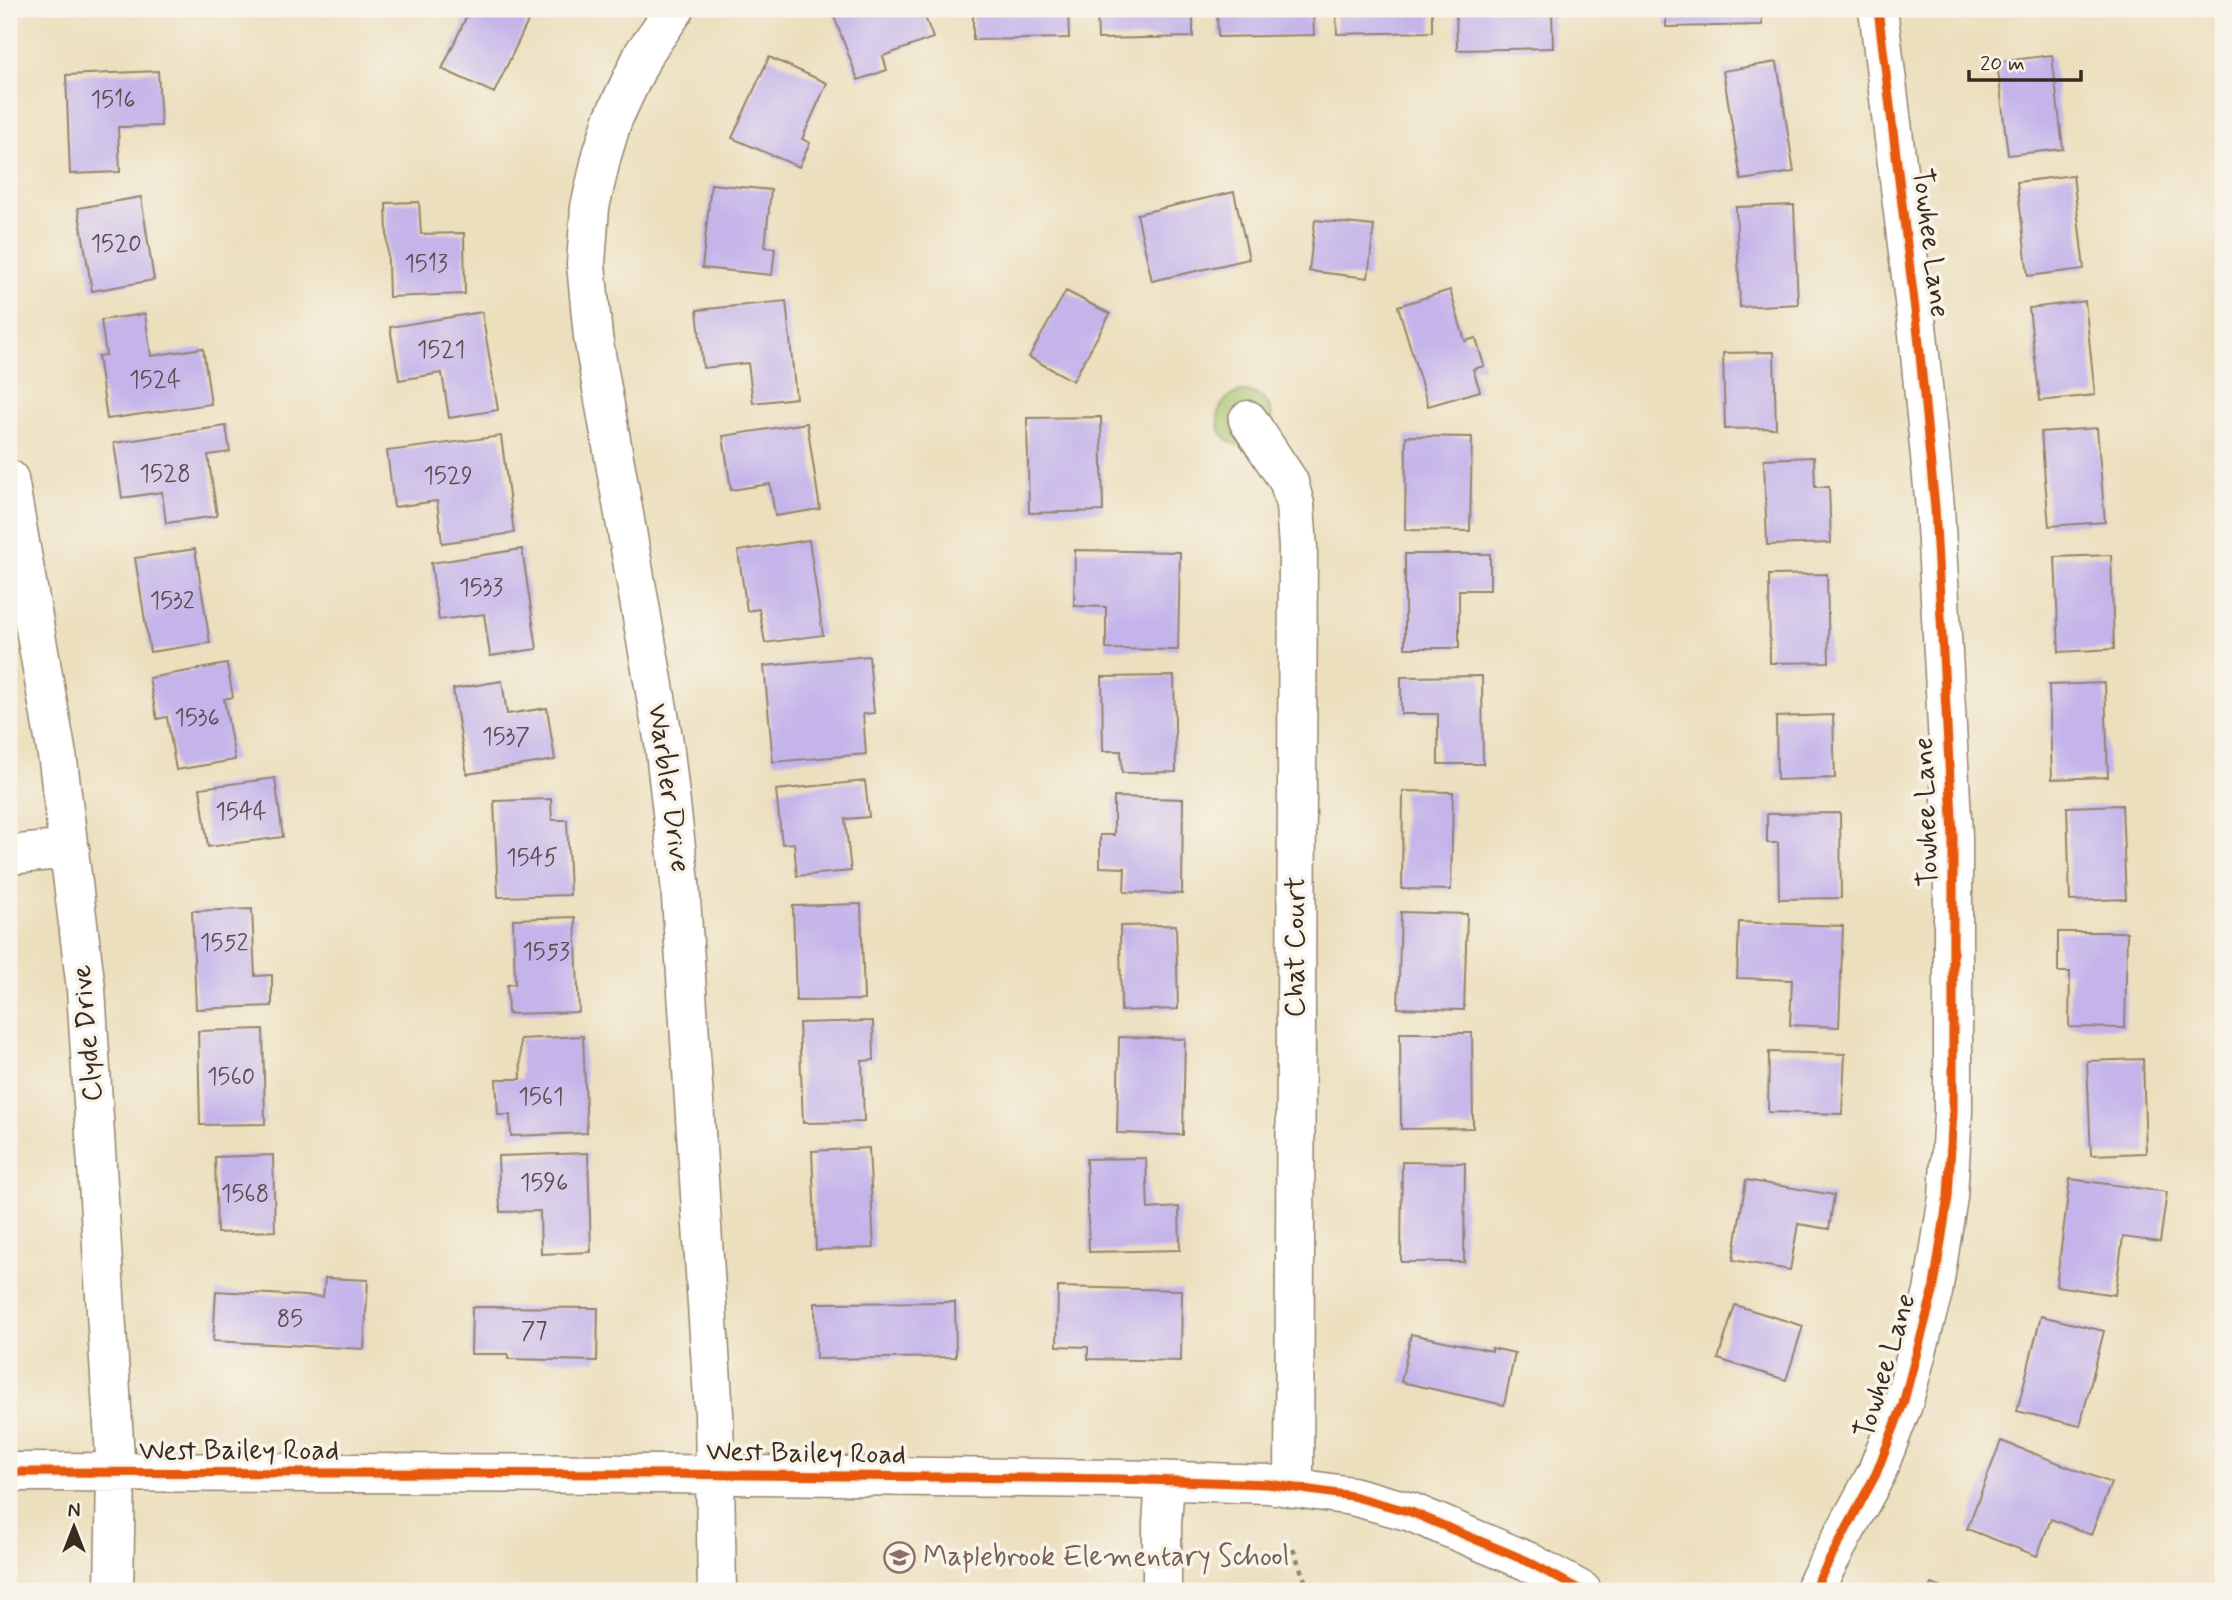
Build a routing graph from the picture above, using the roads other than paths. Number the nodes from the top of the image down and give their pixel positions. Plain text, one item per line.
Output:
1 (675, 9) edge
2 (1878, 9) edge
3 (1248, 420) dead end
4 (9, 479) edge
5 (70, 849) junction
6 (9, 855) edge
7 (9, 1472) edge
8 (116, 1473) junction
9 (715, 1476) junction
10 (1165, 1481) junction
11 (1294, 1488) junction
12 (114, 1591) edge
13 (717, 1591) edge
14 (1162, 1591) edge
15 (1582, 1591) edge
16 (1813, 1591) edge

1 - 9 street, Warbler Drive
2 - 16 street, Towhee Lane
3 - 11 street, Chat Court
4 - 5 street, Clyde Drive
5 - 6 street
5 - 8 street, Clyde Drive
7 - 8 street, West Bailey Road
8 - 9 street, West Bailey Road
8 - 12 street, Clyde Drive
9 - 10 street, West Bailey Road
9 - 13 street, Warbler Drive
10 - 11 street, West Bailey Road
10 - 14 street
11 - 15 street, West Bailey Road

